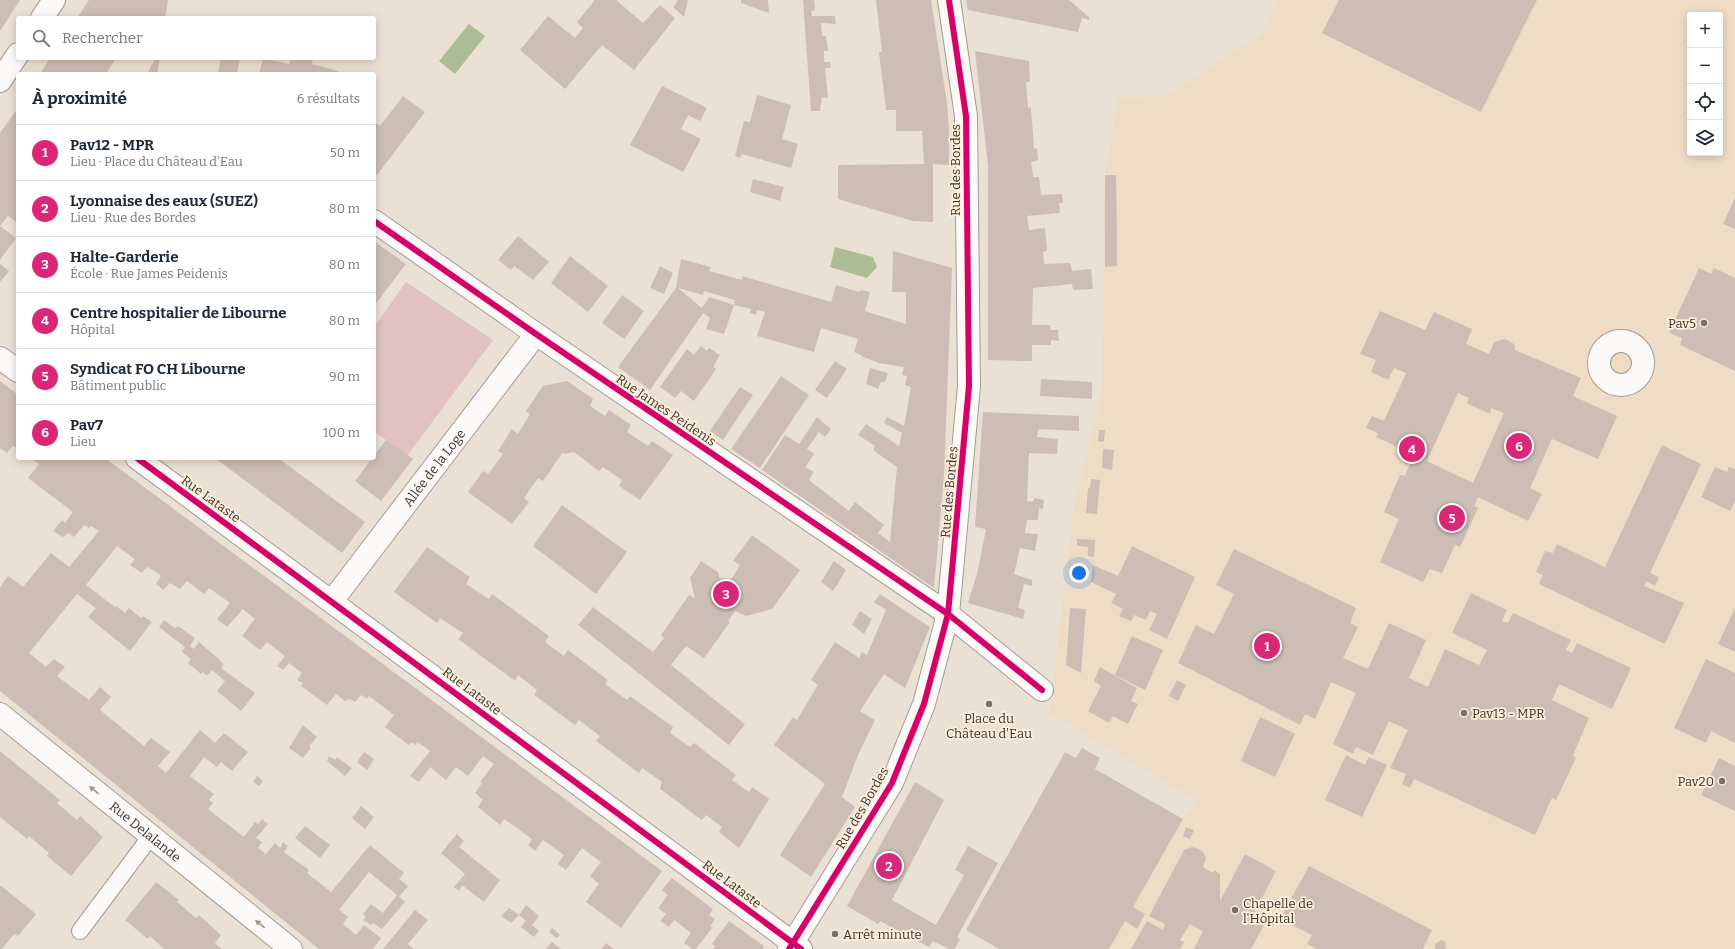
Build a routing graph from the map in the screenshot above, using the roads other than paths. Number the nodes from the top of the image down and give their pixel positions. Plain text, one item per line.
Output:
1 (54, 0) edge
2 (948, 0) edge
3 (43, 16) edge
4 (16, 57) edge
5 (0, 82) edge
6 (376, 222) edge
7 (536, 334) junction
8 (0, 358) edge
9 (16, 370) edge
10 (140, 460) edge
11 (332, 601) junction
12 (948, 614) junction
13 (1042, 690) dead end
14 (0, 714) edge
15 (151, 836) junction
16 (80, 931) dead end
17 (794, 947) edge
18 (291, 949) edge

1 - 3 street
2 - 12 street, Rue des Bordes
4 - 5 street
6 - 7 street, Rue James Peidenis
7 - 11 street, Allée de la Loge
7 - 12 street, Rue James Peidenis
8 - 9 street
10 - 11 street, Rue Lataste
11 - 17 street, Rue Lataste
12 - 13 street
12 - 17 street, Rue des Bordes
15 -> 14 street, Rue Delalande
15 - 16 lane
18 -> 15 street, Rue Delalande

